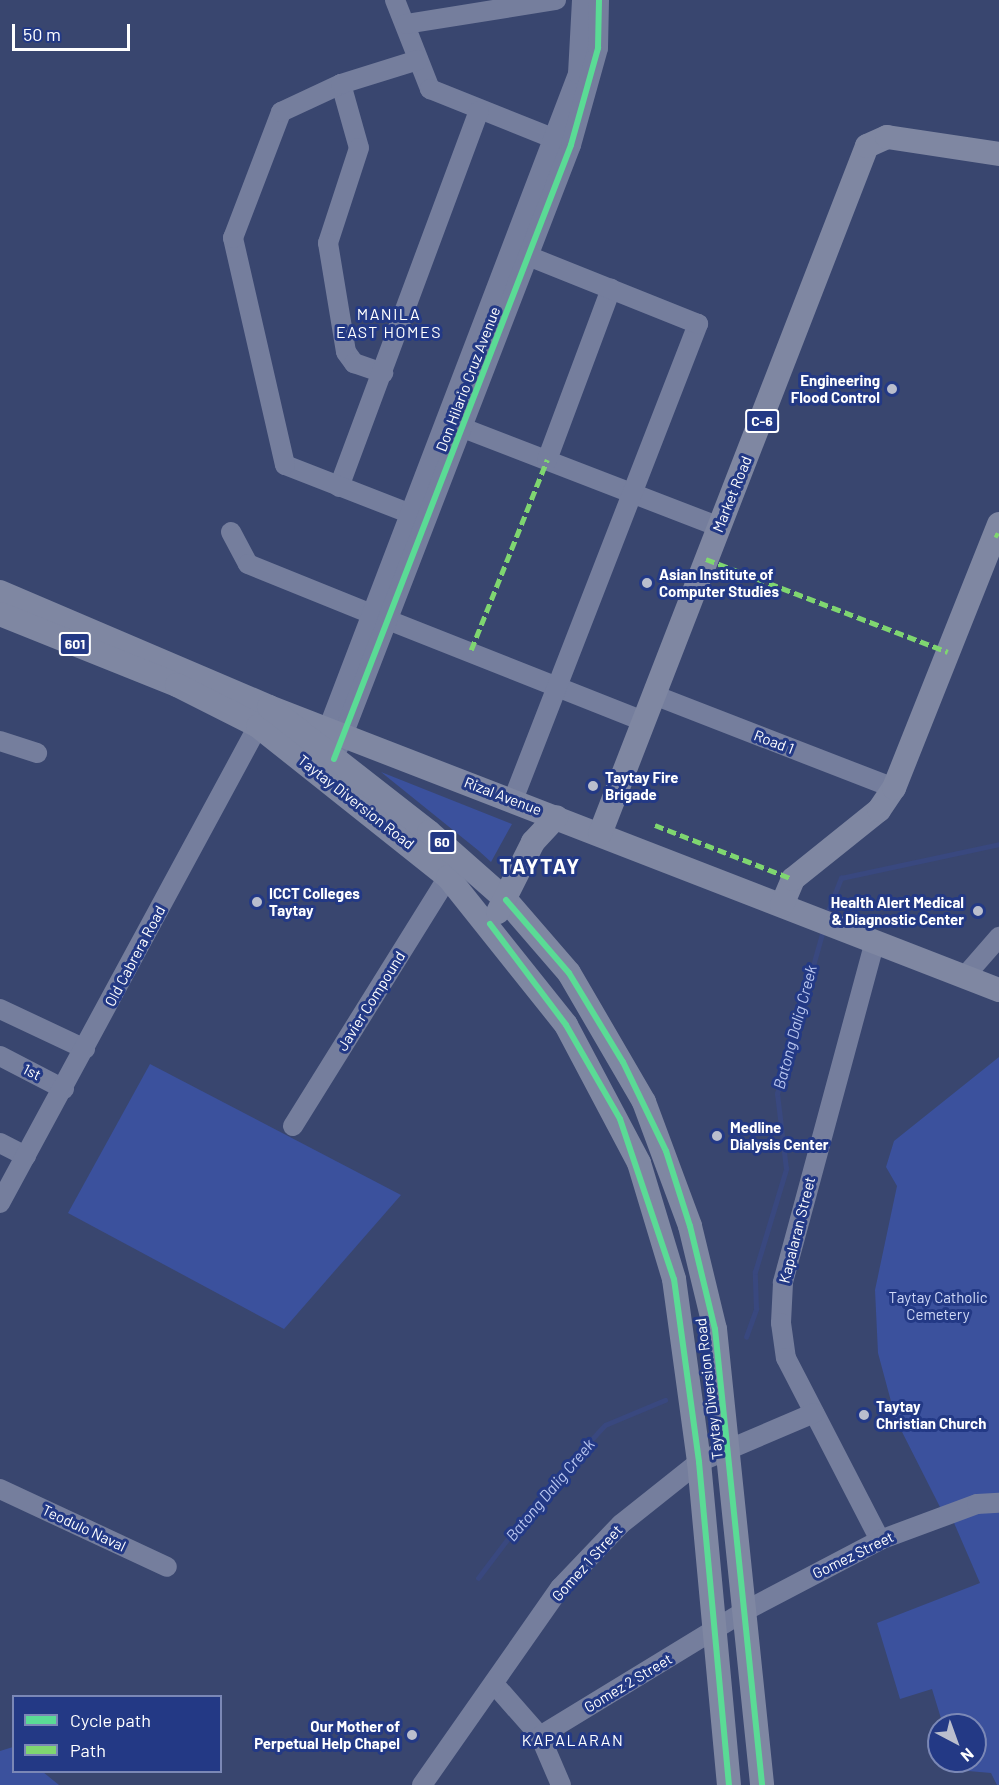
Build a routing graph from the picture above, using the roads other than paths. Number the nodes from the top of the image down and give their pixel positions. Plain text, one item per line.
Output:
1 (395, 0) edge
2 (556, 0) edge
3 (582, 0) edge
4 (599, 0) edge
5 (406, 24) junction
6 (418, 60) junction
7 (341, 84) junction
8 (479, 111) junction
9 (563, 142) junction
10 (999, 154) edge
11 (528, 256) junction
12 (611, 289) junction
13 (383, 373) junction
14 (462, 428) junction
15 (547, 460) junction
16 (339, 487) junction
17 (634, 494) junction
18 (411, 513) junction
19 (999, 524) edge
20 (719, 527) junction
21 (231, 532) dead end
22 (3, 600) edge
23 (380, 617) junction
24 (558, 686) junction
25 (654, 695) junction
26 (263, 717) junction
27 (643, 721) junction
28 (336, 732) junction
29 (0, 741) edge
30 (37, 753) dead end
31 (334, 759) junction
32 (894, 788) junction
33 (513, 800) junction
34 (388, 812) junction
35 (556, 817) junction
36 (600, 834) junction
37 (448, 877) junction
38 (506, 900) junction
39 (782, 905) junction
40 (490, 924) junction
41 (999, 937) edge
42 (875, 941) junction
43 (965, 976) junction
44 (999, 990) edge
45 (0, 1009) edge
46 (85, 1049) junction
47 (0, 1056) edge
48 (64, 1089) junction
49 (293, 1126) dead end
50 (0, 1143) edge
51 (26, 1156) junction
52 (0, 1203) edge
53 (814, 1413) junction
54 (729, 1452) junction
55 (699, 1462) junction
56 (0, 1489) edge
57 (999, 1503) edge
58 (880, 1540) junction
59 (168, 1567) dead end
60 (745, 1611) junction
61 (716, 1629) junction
62 (495, 1685) junction
63 (540, 1736) junction
64 (422, 1785) edge
65 (561, 1785) edge
66 (729, 1785) edge
67 (762, 1785) edge

1 - 5 street
2 - 5 street
3 - 9 street, Don Hilario Cruz Avenue
4 - 9 street, Don Hilario Cruz Avenue
5 - 6 street
6 - 7 street
6 - 8 street
7 - 13 street
7 - 16 street
8 - 9 street
8 - 13 street
9 - 11 street, Don Hilario Cruz Avenue
9 - 18 street, Don Hilario Cruz Avenue
10 - 20 main road, Market Road / C-6
11 - 12 street
11 - 14 street, Don Hilario Cruz Avenue
12 - 15 street
12 - 17 street
13 - 16 street
14 - 15 street
14 - 23 street, Don Hilario Cruz Avenue
15 - 17 street
16 - 18 street
17 - 20 street
17 - 24 street
18 - 23 street, Don Hilario Cruz Avenue
19 - 32 main road
20 - 25 main road, Market Road / C-6
21 - 23 street
22 - 26 main road, Rizal Avenue / 601
22 - 26 main road, Taytay Diversion Road / 601
23 - 24 street
23 - 28 street, Don Hilario Cruz Avenue
24 - 27 street
24 - 33 street
25 - 27 main road, Market Road / C-6
25 - 32 street, Road 1
26 - 28 main road, Rizal Avenue / 601
26 - 31 main road, Taytay Diversion Road / 60
26 - 34 main road, Taytay Diversion Road / 60
26 - 46 street, Old Cabrera Road
27 - 36 main road, Market Road / C-6
28 - 31 street, Don Hilario Cruz Avenue
28 - 33 main road, Rizal Avenue / 601
29 - 30 street
31 - 34 main road, Taytay Diversion Road / 60
32 - 39 main road
33 - 35 main road, Rizal Avenue / 601
34 - 37 main road, Taytay Diversion Road / 60
34 - 38 main road, Taytay Diversion Road / 60
35 - 36 main road, Rizal Avenue / 601
35 - 38 main road
36 - 39 main road, Rizal Avenue
37 - 40 main road, Taytay Diversion Road / 60
37 - 49 street, Javier Compound
38 - 40 main road
38 - 54 main road, Taytay Diversion Road / 60
39 - 42 main road, Rizal Avenue
40 - 55 main road, Taytay Diversion Road / 60
41 - 43 street
42 - 43 main road, Rizal Avenue
42 - 53 street, Kapalaran Street
43 - 44 main road, Rizal Avenue
45 - 46 street
46 - 48 street, Old Cabrera Road
47 - 48 street, 1st
48 - 51 street, Old Cabrera Road
50 - 51 street
51 - 52 street, Old Cabrera Road
53 - 54 street, Gomez 1 Street
53 - 58 street, Kapalaran Street
54 - 55 street, Gomez 1 Street
54 - 60 main road, Taytay Diversion Road / 60
55 - 61 main road, Taytay Diversion Road / 60
55 - 62 street, Gomez 1 Street
56 - 59 street, Teodulo Naval
57 - 58 street, Gomez Street
58 - 60 street, Gomez Street
60 - 61 street, Gomez Street
60 - 67 main road, Taytay Diversion Road / 60
61 - 63 street, Gomez 2 Street
61 - 66 main road, Taytay Diversion Road / 60
62 - 63 street
62 - 64 street, Gomez 1 Street
63 - 65 street

